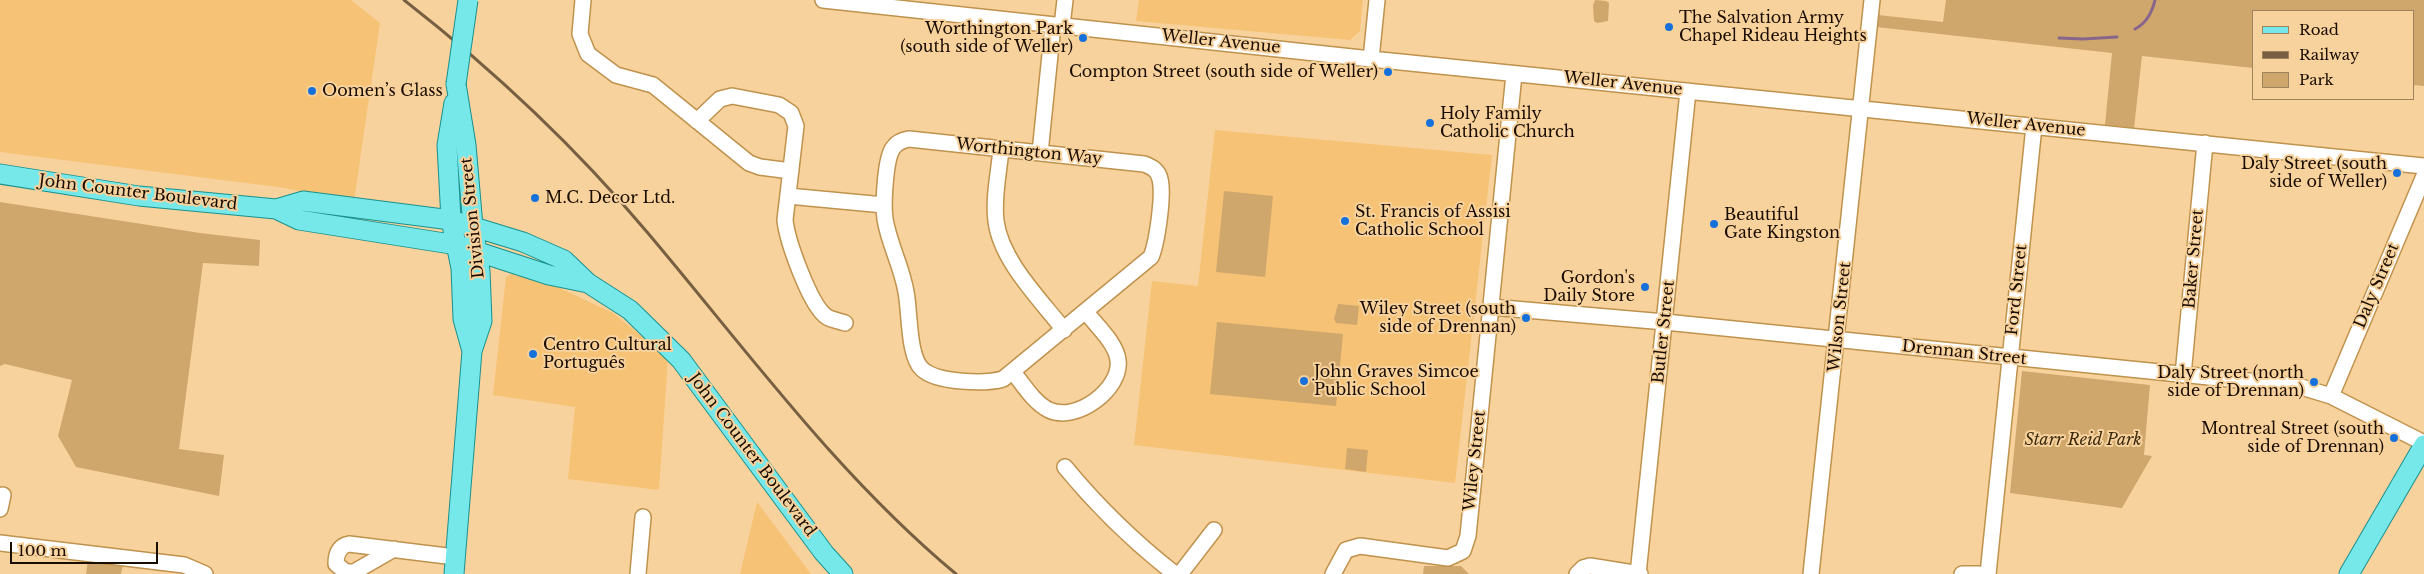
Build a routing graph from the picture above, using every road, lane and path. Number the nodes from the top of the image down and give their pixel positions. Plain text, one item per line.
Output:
1 (468, 0) edge
2 (583, 0) edge
3 (823, 0) edge
4 (1065, 0) edge
5 (1377, 0) edge
6 (1872, 0) edge
7 (1058, 25) junction
8 (1371, 59) junction
9 (1514, 74) junction
10 (456, 84) junction
11 (1688, 91) junction
12 (1861, 109) junction
13 (697, 121) junction
14 (2034, 126) junction
15 (2205, 144) junction
16 (1001, 149) junction
17 (1040, 153) junction
18 (2424, 166) edge
19 (791, 171) junction
20 (0, 174) edge
21 (2424, 176) edge
22 (788, 196) junction
23 (884, 205) junction
24 (276, 209) junction
25 (451, 220) junction
26 (473, 226) junction
27 (457, 245) junction
28 (477, 251) junction
29 (588, 283) junction
30 (1491, 307) junction
31 (1086, 312) junction
32 (1665, 322) junction
33 (846, 323) dead end
34 (1064, 330) junction
35 (1837, 340) junction
36 (472, 351) junction
37 (2010, 357) junction
38 (1013, 372) junction
39 (2183, 374) junction
40 (2330, 396) junction
41 (2424, 444) edge
42 (1065, 467) dead end
43 (643, 517) dead end
44 (1214, 530) dead end
45 (0, 543) edge
46 (394, 549) dead end
47 (455, 566) edge
48 (205, 574) edge
49 (638, 574) edge
50 (843, 574) edge
51 (1175, 574) edge
52 (1180, 574) edge
53 (1333, 574) edge
54 (1577, 574) edge
55 (1639, 574) edge
56 (1811, 574) edge
57 (1962, 574) edge
58 (1979, 574) edge
59 (1988, 574) edge
60 (2349, 574) edge

1 - 10 main road, Division Street, bridge
2 - 13 street
3 - 7 street, Weller Avenue
4 - 7 street
5 - 8 street
6 - 12 street, Wilson Street
7 - 8 street, Weller Avenue
7 - 17 street
8 - 9 street, Weller Avenue
9 - 11 street, Weller Avenue
9 - 30 street, Wiley Street
10 - 25 main road, Division Street
10 - 26 main road, Division Street
11 - 12 street, Weller Avenue
11 - 32 street, Butler Street
12 - 14 street, Weller Avenue
12 - 35 street, Wilson Street
13 - 19 street
13 - 19 street
14 - 15 street, Weller Avenue
14 - 37 street, Ford Street
15 - 18 street, Weller Avenue
15 - 39 street, Baker Street
16 - 17 street, Worthington Way
16 - 23 street, Worthington Way
16 - 34 street
17 - 31 street, Worthington Way
19 - 22 street
20 - 24 main road, John Counter Boulevard
21 - 40 street, Daly Street
22 - 23 street
22 - 33 street
23 - 38 street, Worthington Way
24 - 25 main road
24 - 27 main road
25 - 26 main road
25 - 27 main road, Division Street
26 - 28 main road, Division Street
26 - 29 main road
27 - 28 main road
27 - 36 main road, Division Street
28 - 29 main road
28 - 36 main road, Division Street
29 - 50 main road, John Counter Boulevard
30 - 32 street, Drennan Street
30 - 53 street, Wiley Street
31 - 34 street, Worthington Way
31 - 38 street
32 - 35 street, Drennan Street
32 - 55 street, Butler Street
34 - 38 street, Worthington Way
35 - 37 street, Drennan Street
35 - 56 street, Wilson Street
36 - 47 main road, Division Street
37 - 39 street, Drennan Street
37 - 59 street, Ford Street
39 - 40 street, Drennan Street
40 - 41 street, Drennan Street
41 - 60 main road
42 - 51 street
43 - 49 street
44 - 52 street
45 - 48 street
46 - 47 street
54 - 55 street
57 - 58 street

